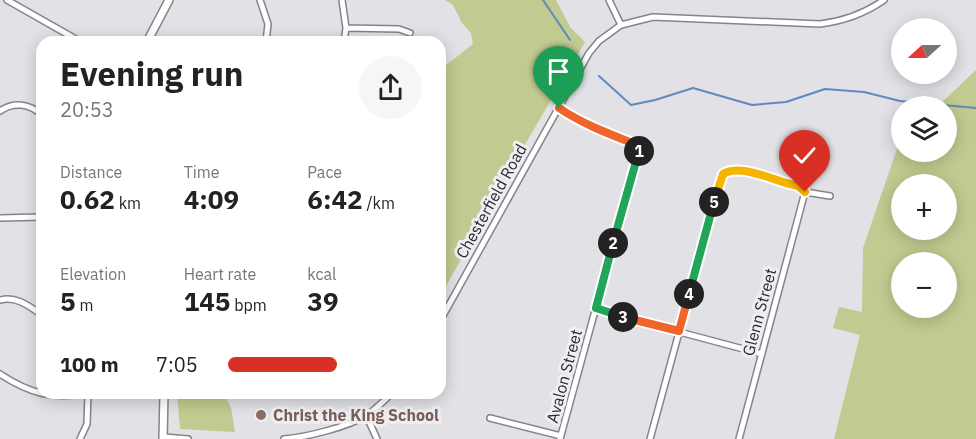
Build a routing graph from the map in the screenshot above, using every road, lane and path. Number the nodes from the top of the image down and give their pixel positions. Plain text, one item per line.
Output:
1 (7, 0) edge
2 (169, 0) edge
3 (260, 0) edge
4 (342, 0) edge
5 (609, 0) edge
6 (884, 0) edge
7 (621, 25) junction
8 (346, 28) junction
9 (410, 33) dead end
10 (70, 36) edge
11 (150, 36) edge
12 (267, 36) edge
13 (345, 36) edge
14 (559, 108) junction
15 (36, 110) edge
16 (0, 111) edge
17 (805, 192) junction
18 (830, 196) dead end
19 (36, 217) edge
20 (0, 218) edge
21 (0, 300) edge
22 (596, 308) junction
23 (446, 310) edge
24 (36, 311) edge
25 (679, 331) junction
26 (762, 354) junction
27 (0, 374) edge
28 (36, 393) edge
29 (88, 399) edge
30 (164, 399) edge
31 (385, 399) edge
32 (366, 416) junction
33 (490, 418) dead end
34 (561, 437) edge
35 (164, 438) edge
36 (80, 439) edge
37 (188, 439) edge
38 (285, 439) edge
39 (292, 439) edge
40 (377, 439) edge
41 (650, 439) edge
42 (739, 439) edge

1 - 10 street
2 - 11 street
3 - 12 street
4 - 8 street
5 - 7 street
6 - 7 street, Chesterfield Road
7 - 14 street, Chesterfield Road
8 - 9 street
8 - 13 street
14 - 22 street, Avalon Street
14 - 23 street, Chesterfield Road
15 - 16 street
17 - 18 street
17 - 25 street
17 - 26 street, Glenn Street
19 - 20 street
21 - 24 street
22 - 25 street
22 - 34 street, Avalon Street
25 - 26 street
25 - 41 street
26 - 42 street, Glenn Street
27 - 28 street
29 - 36 street
30 - 35 street
31 - 32 street
32 - 39 street
32 - 40 street
33 - 34 street
35 - 37 street
38 - 39 street

